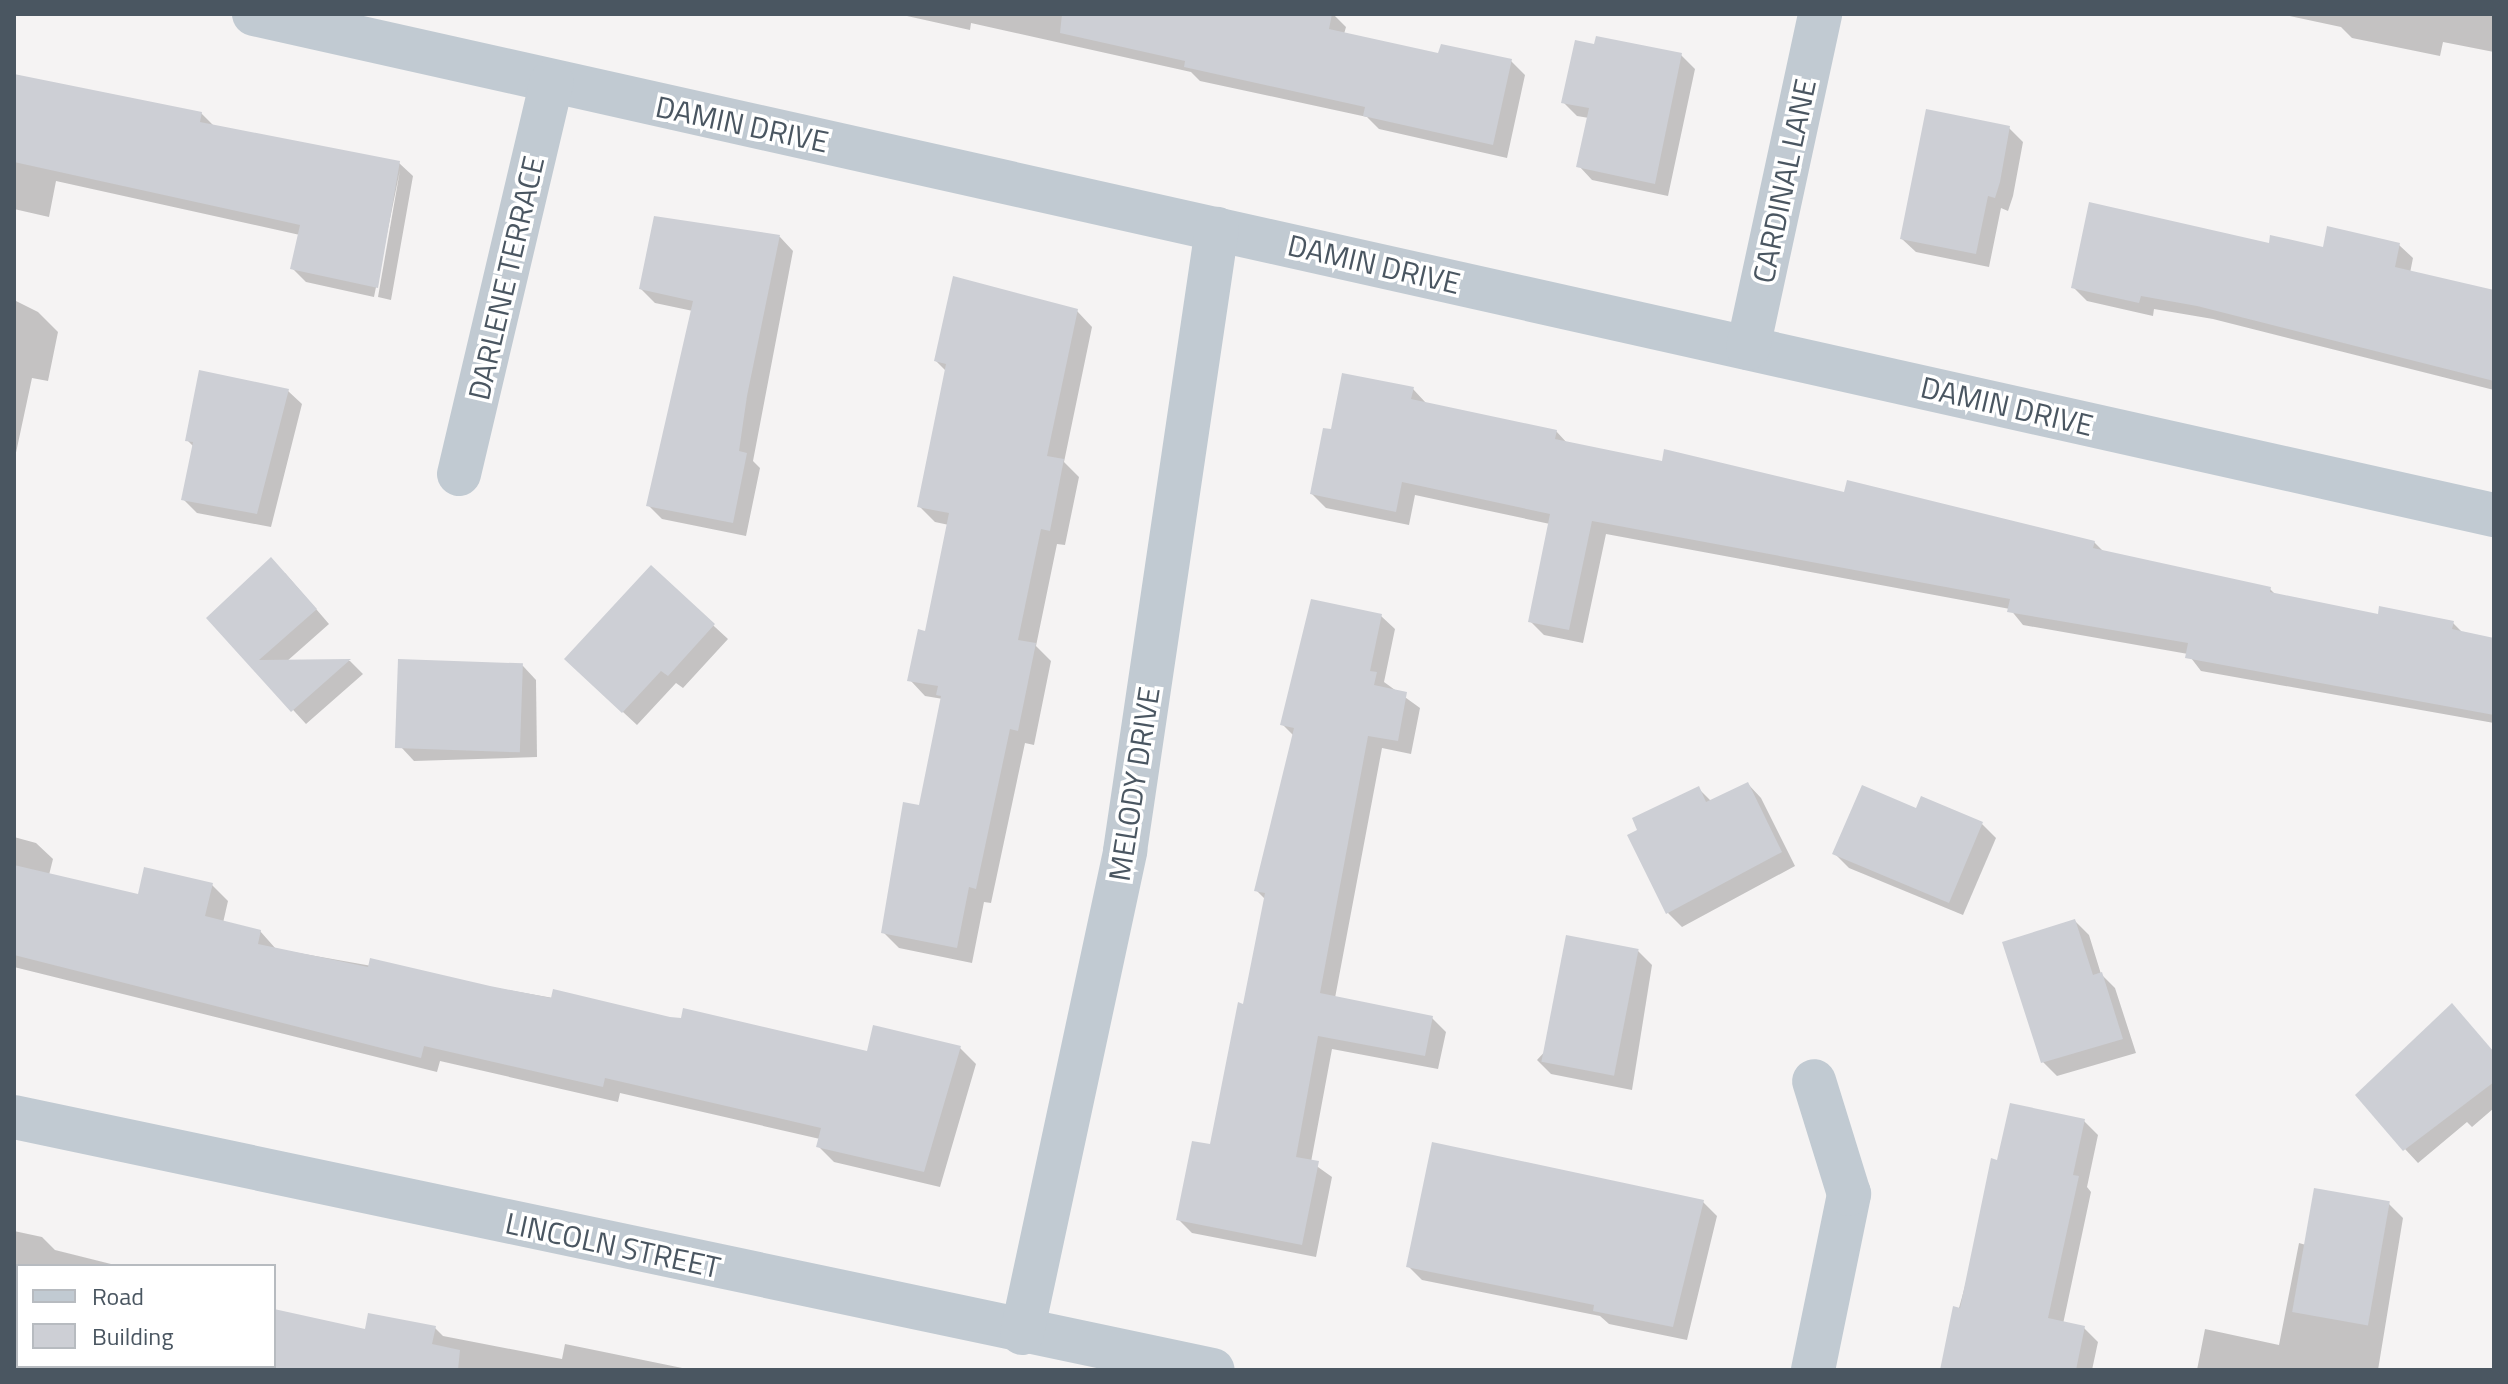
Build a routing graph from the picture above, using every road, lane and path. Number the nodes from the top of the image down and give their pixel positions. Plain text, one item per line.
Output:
1 (254, 14) edge
2 (1820, 14) edge
3 (552, 82) junction
4 (1217, 229) junction
5 (1748, 348) junction
6 (459, 474) dead end
7 (2494, 515) edge
8 (1814, 1081) dead end
9 (14, 1117) edge
10 (1022, 1333) junction
11 (1213, 1370) edge
12 (1813, 1370) edge

1 - 3 street, DAMIN DRIVE
2 - 5 street, CARDINAL LANE
3 - 4 street, DAMIN DRIVE
3 - 6 street, DARLENE TERRACE
4 - 5 street, DAMIN DRIVE
4 - 10 street, MELODY DRIVE
5 - 7 street, DAMIN DRIVE
8 - 12 street
9 - 10 street, LINCOLN STREET
10 - 11 street, LINCOLN STREET

